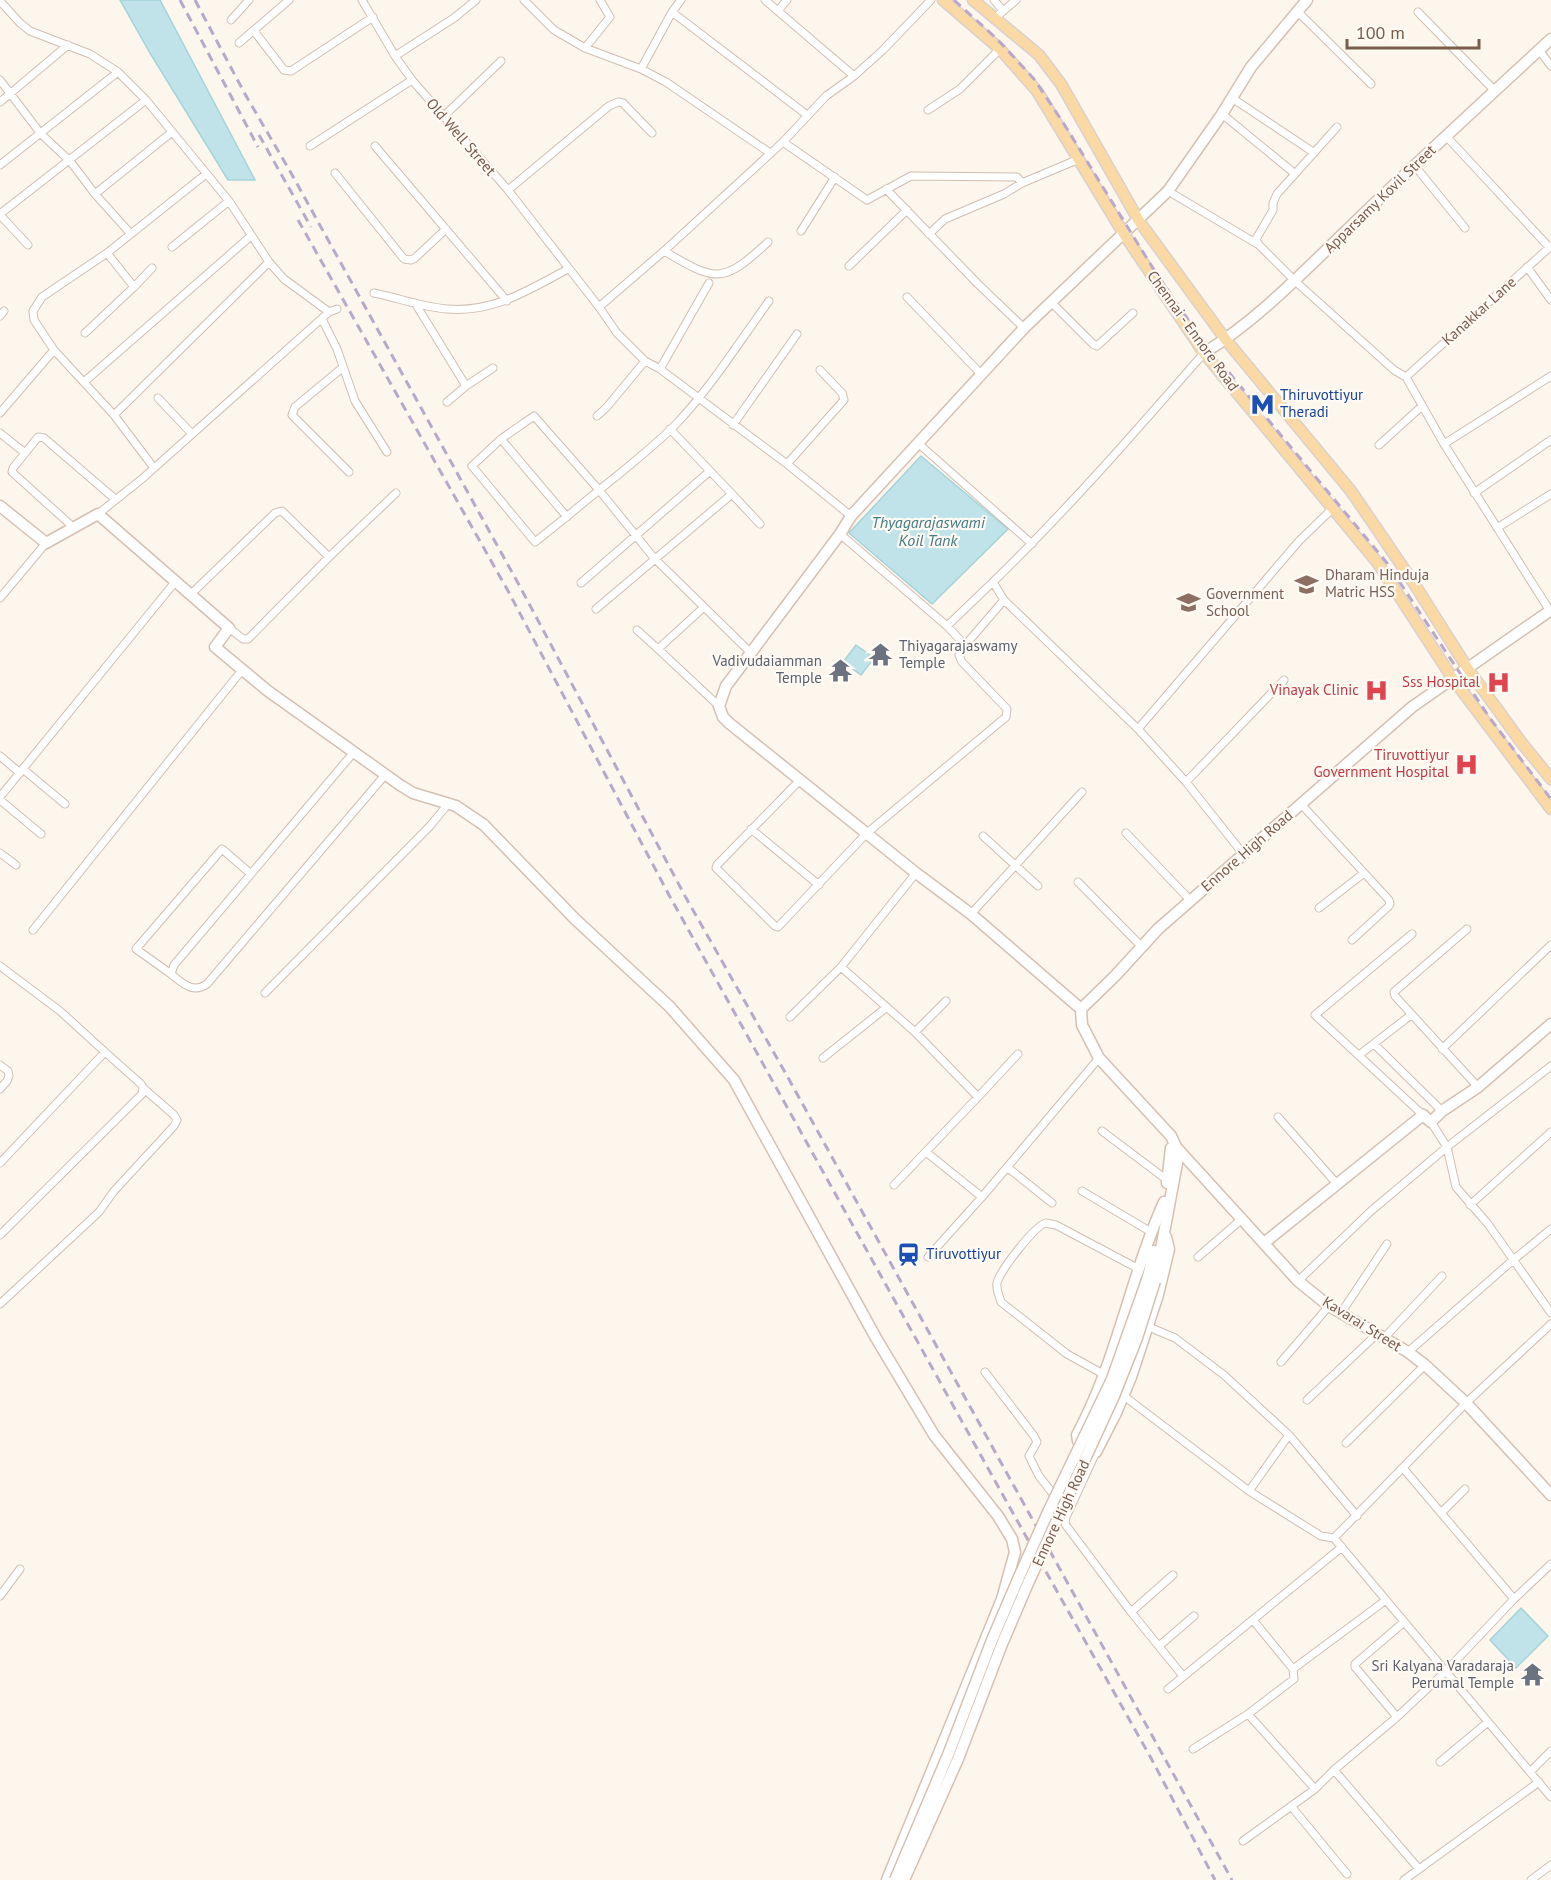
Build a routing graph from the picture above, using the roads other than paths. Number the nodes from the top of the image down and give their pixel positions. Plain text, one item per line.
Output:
1 (249, 0) edge
2 (289, 0) edge
3 (362, 0) edge
4 (476, 0) edge
5 (524, 0) edge
6 (600, 0) edge
7 (681, 0) edge
8 (765, 0) edge
9 (787, 0) edge
10 (931, 0) edge
11 (943, 0) edge
12 (974, 0) edge
13 (994, 0) edge
14 (1016, 0) edge
15 (1307, 0) edge
16 (0, 1) edge
17 (778, 11) junction
18 (1297, 11) junction
19 (672, 12) junction
20 (1418, 12) dead end
21 (999, 14) junction
22 (373, 17) junction
23 (231, 20) dead end
24 (254, 31) junction
25 (1551, 39) edge
26 (239, 43) dead end
27 (68, 45) junction
28 (585, 48) junction
29 (1000, 49) junction
30 (1539, 50) junction
31 (395, 56) junction
32 (501, 61) dead end
33 (1551, 66) edge
34 (641, 69) junction
35 (118, 72) junction
36 (854, 76) junction
37 (0, 80) edge
38 (412, 80) junction
39 (1371, 84) dead end
40 (1495, 91) junction
41 (11, 94) junction
42 (1232, 98) junction
43 (146, 100) junction
44 (0, 102) edge
45 (928, 110) dead end
46 (1222, 114) junction
47 (807, 115) junction
48 (443, 117) junction
49 (1337, 127) dead end
50 (172, 132) junction
51 (652, 133) dead end
52 (40, 134) junction
53 (1446, 136) junction
54 (783, 142) junction
55 (310, 146) dead end
56 (375, 146) dead end
57 (1313, 152) junction
58 (770, 153) junction
59 (1079, 159) junction
60 (70, 161) junction
61 (0, 165) edge
62 (1415, 166) junction
63 (335, 173) dead end
64 (1294, 173) junction
65 (206, 174) junction
66 (835, 177) junction
67 (1022, 183) junction
68 (886, 189) junction
69 (508, 190) junction
70 (1168, 191) junction
71 (95, 194) junction
72 (229, 201) junction
73 (907, 210) junction
74 (0, 215) edge
75 (1139, 221) junction
76 (1465, 228) dead end
77 (446, 230) junction
78 (801, 231) dead end
79 (129, 233) junction
80 (929, 234) junction
81 (1124, 234) junction
82 (251, 236) junction
83 (768, 242) dead end
84 (28, 244) dead end
85 (1259, 245) junction
86 (172, 247) dead end
87 (1550, 247) edge
88 (664, 251) junction
89 (107, 253) junction
90 (269, 262) junction
91 (849, 266) dead end
92 (1527, 267) junction
93 (152, 268) dead end
94 (568, 269) junction
95 (1295, 281) junction
96 (709, 283) dead end
97 (134, 287) junction
98 (375, 293) dead end
99 (908, 297) dead end
100 (1551, 300) edge
101 (507, 301) junction
102 (769, 302) dead end
103 (1051, 302) junction
104 (415, 303) junction
105 (599, 307) junction
106 (1133, 313) dead end
107 (322, 319) junction
108 (1024, 328) junction
109 (85, 333) dead end
110 (797, 334) dead end
111 (1226, 340) junction
112 (54, 350) junction
113 (1204, 352) junction
114 (645, 361) junction
115 (342, 368) junction
116 (493, 368) dead end
117 (660, 369) junction
118 (820, 370) dead end
119 (981, 374) junction
120 (1551, 376) edge
121 (1406, 377) junction
122 (84, 382) junction
123 (466, 386) junction
124 (158, 398) dead end
125 (699, 399) junction
126 (447, 402) dead end
127 (1422, 406) junction
128 (0, 413) edge
129 (114, 415) junction
130 (597, 416) dead end
131 (733, 425) junction
132 (670, 429) junction
133 (0, 433) edge
134 (192, 434) junction
135 (501, 440) junction
136 (1551, 440) edge
137 (919, 444) junction
138 (1444, 444) junction
139 (1379, 445) dead end
140 (387, 452) dead end
141 (24, 453) junction
142 (787, 464) junction
143 (154, 468) junction
144 (710, 471) junction
145 (349, 472) dead end
146 (599, 490) junction
147 (396, 493) dead end
148 (1474, 493) junction
149 (732, 494) junction
150 (1551, 494) edge
151 (115, 499) junction
152 (0, 506) edge
153 (1332, 509) junction
154 (98, 514) junction
155 (851, 516) junction
156 (567, 517) junction
157 (760, 524) dead end
158 (73, 527) junction
159 (1497, 528) junction
160 (636, 534) junction
161 (840, 534) junction
162 (46, 543) junction
163 (1032, 544) junction
164 (329, 557) junction
165 (654, 558) junction
166 (176, 582) junction
167 (993, 582) junction
168 (580, 583) dead end
169 (190, 595) junction
170 (0, 598) edge
171 (1004, 600) junction
172 (703, 608) junction
173 (596, 609) dead end
174 (1551, 611) edge
175 (947, 626) junction
176 (229, 628) junction
177 (637, 630) dead end
178 (964, 645) junction
179 (658, 649) junction
180 (750, 652) junction
181 (1468, 669) junction
182 (242, 670) junction
183 (1453, 679) junction
184 (1284, 680) dead end
185 (719, 705) junction
186 (1138, 729) junction
187 (354, 752) junction
188 (0, 756) edge
189 (22, 771) junction
190 (385, 775) junction
191 (1551, 779) edge
192 (798, 781) junction
193 (1186, 782) junction
194 (1082, 792) dead end
195 (0, 798) edge
196 (65, 804) dead end
197 (448, 804) junction
198 (1301, 804) junction
199 (1551, 809) edge
200 (751, 829) junction
201 (867, 833) junction
202 (1126, 833) dead end
203 (41, 834) dead end
204 (983, 836) dead end
205 (0, 853) edge
206 (1244, 855) junction
207 (16, 865) dead end
208 (1016, 865) junction
209 (916, 873) junction
210 (1364, 873) junction
211 (251, 874) junction
212 (1078, 882) dead end
213 (819, 885) junction
214 (1038, 886) dead end
215 (1190, 900) junction
216 (1320, 908) dead end
217 (971, 914) junction
218 (1467, 929) dead end
219 (33, 930) dead end
220 (1412, 934) dead end
221 (1352, 940) dead end
222 (1551, 945) edge
223 (1142, 947) junction
224 (0, 966) edge
225 (841, 968) junction
226 (171, 974) junction
227 (265, 993) dead end
228 (946, 1001) dead end
229 (887, 1007) junction
230 (1081, 1009) junction
231 (1411, 1015) junction
232 (790, 1017) dead end
233 (1551, 1024) edge
234 (915, 1032) junction
235 (1374, 1044) junction
236 (1442, 1048) junction
237 (105, 1052) junction
238 (1018, 1054) dead end
239 (1359, 1055) junction
240 (823, 1058) dead end
241 (1099, 1058) junction
242 (0, 1065) edge
243 (1551, 1066) edge
244 (1478, 1087) junction
245 (143, 1088) junction
246 (0, 1089) edge
247 (978, 1097) junction
248 (1442, 1111) junction
249 (1278, 1117) dead end
250 (1427, 1119) junction
251 (1102, 1131) dead end
252 (1551, 1132) edge
253 (1173, 1143) junction
254 (1447, 1147) junction
255 (926, 1152) junction
256 (0, 1163) edge
257 (1007, 1167) junction
258 (1167, 1180) junction
259 (1338, 1184) junction
260 (894, 1185) dead end
261 (1082, 1191) dead end
262 (982, 1197) junction
263 (1164, 1202) junction
264 (1052, 1203) dead end
265 (1470, 1205) junction
266 (1243, 1218) junction
267 (1551, 1229) edge
268 (1150, 1232) junction
269 (1165, 1232) junction
270 (0, 1235) edge
271 (1264, 1243) junction
272 (1387, 1244) dead end
273 (928, 1257) dead end
274 (1198, 1257) dead end
275 (1512, 1261) junction
276 (1147, 1276) junction
277 (1442, 1276) dead end
278 (1298, 1281) junction
279 (0, 1304) edge
280 (1329, 1306) junction
281 (1341, 1313) junction
282 (1551, 1314) edge
283 (1551, 1324) edge
284 (1149, 1327) junction
285 (1380, 1336) junction
286 (1408, 1352) junction
287 (1281, 1362) dead end
288 (1425, 1365) junction
289 (985, 1372) dead end
290 (1105, 1376) junction
291 (1124, 1396) junction
292 (1307, 1400) dead end
293 (1466, 1403) junction
294 (1289, 1434) junction
295 (1346, 1443) dead end
296 (1096, 1452) junction
297 (1403, 1468) junction
298 (1465, 1489) dead end
299 (1249, 1491) junction
300 (1551, 1495) edge
301 (1442, 1512) junction
302 (1068, 1513) junction
303 (1357, 1515) junction
304 (1334, 1538) junction
305 (1342, 1547) junction
306 (1551, 1564) edge
307 (20, 1569) dead end
308 (1173, 1575) dead end
309 (0, 1596) edge
310 (1514, 1599) junction
311 (1386, 1600) junction
312 (1131, 1612) junction
313 (1194, 1616) dead end
314 (1253, 1620) junction
315 (1404, 1622) junction
316 (1159, 1647) junction
317 (1293, 1669) junction
318 (1446, 1671) junction
319 (1184, 1676) junction
320 (1168, 1689) dead end
321 (1248, 1714) junction
322 (1397, 1718) junction
323 (1488, 1722) junction
324 (1193, 1749) dead end
325 (1551, 1751) edge
326 (1440, 1762) dead end
327 (1334, 1770) junction
328 (1530, 1772) junction
329 (1539, 1782) junction
330 (1315, 1789) junction
331 (1551, 1797) edge
332 (1291, 1806) junction
333 (1243, 1842) dead end
334 (1551, 1865) edge
335 (1419, 1869) junction
336 (1347, 1874) dead end
337 (887, 1880) edge
338 (895, 1880) edge
339 (904, 1880) edge
340 (1404, 1880) edge
341 (1531, 1880) edge

1 - 23 street
2 - 24 street
3 - 22 street, Old Well Street
4 - 31 street
5 - 28 street
6 - 28 street
7 - 19 street
8 - 17 street
9 - 17 street
10 - 36 street
11 - 29 main road, Chennai - Ennore Road
12 - 21 main road, Chennai - Ennore Road
13 - 21 street
14 - 21 street
15 - 18 street
16 - 27 street
17 - 36 street
18 - 39 street
18 - 42 street
19 - 34 street
19 - 47 street
20 - 40 street
21 - 75 main road, Chennai - Ennore Road
22 - 24 street
22 - 31 street, Old Well Street
24 - 26 street
25 - 30 street, Apparsamy Kovil Street
27 - 35 street
27 - 41 street
28 - 34 street
29 - 45 street
29 - 59 main road, Chennai - Ennore Road
30 - 33 street
30 - 40 street, Apparsamy Kovil Street
31 - 38 street, Old Well Street
32 - 48 street
34 - 58 street
35 - 43 street
35 - 52 street
36 - 47 street
37 - 41 street
38 - 48 street, Old Well Street
38 - 55 street
40 - 53 street, Apparsamy Kovil Street
41 - 44 street
41 - 52 street
42 - 46 street
42 - 57 street
43 - 50 street
43 - 60 street
46 - 64 street
46 - 70 street
47 - 54 street
48 - 69 street, Old Well Street
49 - 57 street
50 - 65 street
50 - 71 street
51 - 69 street
52 - 60 street
52 - 61 street
53 - 62 street, Apparsamy Kovil Street
53 - 87 street
54 - 58 street
54 - 66 street
56 - 77 street
57 - 64 street
58 - 88 street
59 - 67 street
59 - 81 main road, Chennai - Ennore Road
60 - 71 street
60 - 74 street
62 - 76 street
62 - 95 street, Apparsamy Kovil Street
63 - 77 street
64 - 85 street
65 - 72 street
65 - 79 street
66 - 68 street
66 - 78 street
67 - 68 street
67 - 80 street
68 - 73 street
69 - 94 street, Old Well Street
70 - 75 street
70 - 85 street
71 - 79 street
72 - 82 street
72 - 86 street
73 - 80 street
73 - 91 street
74 - 84 street
75 - 81 street
75 - 111 main road, Chennai - Ennore Road
77 - 101 street
79 - 89 street
80 - 108 street
81 - 103 street
81 - 113 main road, Chennai - Ennore Road
82 - 90 street
82 - 122 street
83 - 88 street
85 - 95 street
87 - 92 street, Kanakkar Lane
88 - 105 street
89 - 97 street
89 - 112 street
90 - 107 street
90 - 129 street
92 - 100 street
92 - 121 street, Kanakkar Lane
93 - 97 street
94 - 101 street
94 - 105 street, Old Well Street
95 - 111 street, Apparsamy Kovil Street
95 - 121 street
96 - 117 street
97 - 109 street
98 - 104 street
99 - 119 street
101 - 104 street
102 - 125 street
103 - 106 street
103 - 108 street
104 - 123 street
105 - 114 street, Old Well Street
107 - 115 street
107 - 134 street
108 - 119 street
110 - 131 street
111 - 113 street, Apparsamy Kovil Street
111 - 181 main road, Chennai - Ennore Road
112 - 122 street
112 - 128 street
113 - 153 main road, Chennai - Ennore Road
113 - 163 street
114 - 117 street, Old Well Street
114 - 130 street
115 - 140 street
115 - 145 street
116 - 123 street
117 - 125 street, Old Well Street
118 - 142 street
119 - 137 street
120 - 138 street
121 - 127 street
122 - 129 street
123 - 126 street
124 - 134 street
125 - 131 street, Old Well Street
125 - 132 street
127 - 138 street
127 - 139 street
129 - 143 street
131 - 142 street, Old Well Street
132 - 144 street
132 - 146 street
133 - 141 street
134 - 143 street
135 - 146 street
135 - 156 street
135 - 156 street
136 - 148 street
137 - 155 street
137 - 163 street
138 - 148 street
141 - 151 street
141 - 158 street
142 - 155 street, Old Well Street
143 - 151 street
144 - 149 street
144 - 160 street
146 - 156 street
146 - 160 street
147 - 164 street
148 - 159 street
149 - 157 street
149 - 165 street
150 - 159 street
151 - 154 street
152 - 162 street
153 - 183 main road, Chennai - Ennore Road
153 - 186 street
154 - 158 street
154 - 166 street
155 - 161 street
158 - 162 street
159 - 174 street
160 - 165 street
160 - 168 street
161 - 175 street
161 - 180 street
162 - 170 street
163 - 167 street
164 - 169 street
164 - 176 street
165 - 172 street
165 - 173 street
166 - 169 street
166 - 189 street
167 - 171 street
167 - 175 street
169 - 176 street
171 - 178 street
171 - 186 street
172 - 179 street
172 - 180 street
174 - 181 street, Ennore High Road
175 - 178 street
176 - 182 street
177 - 179 street
178 - 201 street
179 - 185 street
180 - 185 street
181 - 183 street, Ennore High Road
181 - 191 main road, Chennai - Ennore Road
182 - 187 street
182 - 219 street
183 - 198 street, Ennore High Road
183 - 199 main road, Chennai - Ennore Road
184 - 193 street
185 - 192 street
186 - 193 street
187 - 190 street
187 - 211 street
188 - 189 street
189 - 195 street
189 - 196 street
190 - 197 street
190 - 226 street
192 - 200 street
192 - 201 street
193 - 206 street
194 - 208 street
195 - 203 street
197 - 227 street
197 - 337 street
198 - 206 street, Ennore High Road
198 - 210 street
200 - 213 street
200 - 213 street
201 - 209 street
201 - 213 street
202 - 215 street
204 - 208 street
205 - 207 street
206 - 215 street, Ennore High Road
208 - 214 street
208 - 217 street
209 - 217 street
209 - 225 street
210 - 216 street
210 - 221 street
211 - 226 street
211 - 226 street
212 - 223 street
215 - 223 street, Ennore High Road
217 - 230 street
218 - 231 street
220 - 239 street
222 - 236 street
223 - 230 street, Ennore High Road
224 - 237 street
225 - 229 street
225 - 232 street
228 - 234 street
229 - 234 street
229 - 240 street
230 - 241 street
231 - 235 street
231 - 236 street
233 - 244 street
234 - 247 street
235 - 239 street
235 - 248 street
236 - 244 street
237 - 245 street
237 - 256 street
238 - 247 street
239 - 250 street
241 - 253 street
241 - 257 street
242 - 246 street
243 - 254 street
244 - 248 street
245 - 270 street
245 - 279 street
247 - 255 street
248 - 250 street
249 - 259 street
250 - 254 street
250 - 259 street
251 - 258 street
252 - 265 street
253 - 258 street, Ennore High Road
253 - 266 street, Kavarai Street
253 - 269 street, Ennore High Road
254 - 265 street
254 - 278 street
255 - 260 street
255 - 262 street
257 - 262 street
257 - 264 street
258 - 263 street, Ennore High Road
259 - 271 street
261 - 268 street
262 - 273 street
263 - 268 street
263 - 276 street, Ennore High Road
265 - 275 street
266 - 271 street, Kavarai Street
266 - 274 street
267 - 275 street
268 - 276 street
269 - 276 street, Ennore High Road
269 - 284 street
271 - 278 street, Kavarai Street
272 - 281 street
275 - 282 street
275 - 286 street
276 - 290 street
276 - 290 street
276 - 338 street, Ennore High Road, bridge
276 - 339 street, Ennore High Road, bridge
277 - 285 street
278 - 280 street, Kavarai Street
280 - 281 street, Kavarai Street
280 - 287 street
281 - 285 street, Kavarai Street
283 - 293 street
284 - 291 street
284 - 294 street
285 - 286 street, Kavarai Street
285 - 292 street
286 - 288 street, Kavarai Street
288 - 293 street, Kavarai Street
288 - 295 street
289 - 302 street
290 - 296 street
291 - 296 street
291 - 299 street
293 - 297 street
293 - 300 street, Kavarai Street
294 - 299 street
294 - 303 street
296 - 302 street
297 - 301 street
297 - 303 street
298 - 301 street
299 - 304 street
301 - 310 street
302 - 312 street
303 - 304 street
304 - 305 street
305 - 311 street
305 - 314 street
306 - 310 street
307 - 309 street
308 - 312 street
310 - 318 street
311 - 315 street
311 - 317 street
312 - 316 street
313 - 316 street
314 - 317 street
314 - 319 street
315 - 318 street
315 - 322 street
316 - 319 street
317 - 321 street
318 - 322 street
318 - 323 street
319 - 320 street
321 - 324 street
321 - 330 street
322 - 327 street
323 - 326 street
323 - 328 street
325 - 328 street
327 - 330 street
327 - 335 street
328 - 329 street
329 - 331 street
329 - 335 street
330 - 332 street
332 - 333 street
332 - 336 street
334 - 341 street
335 - 340 street

